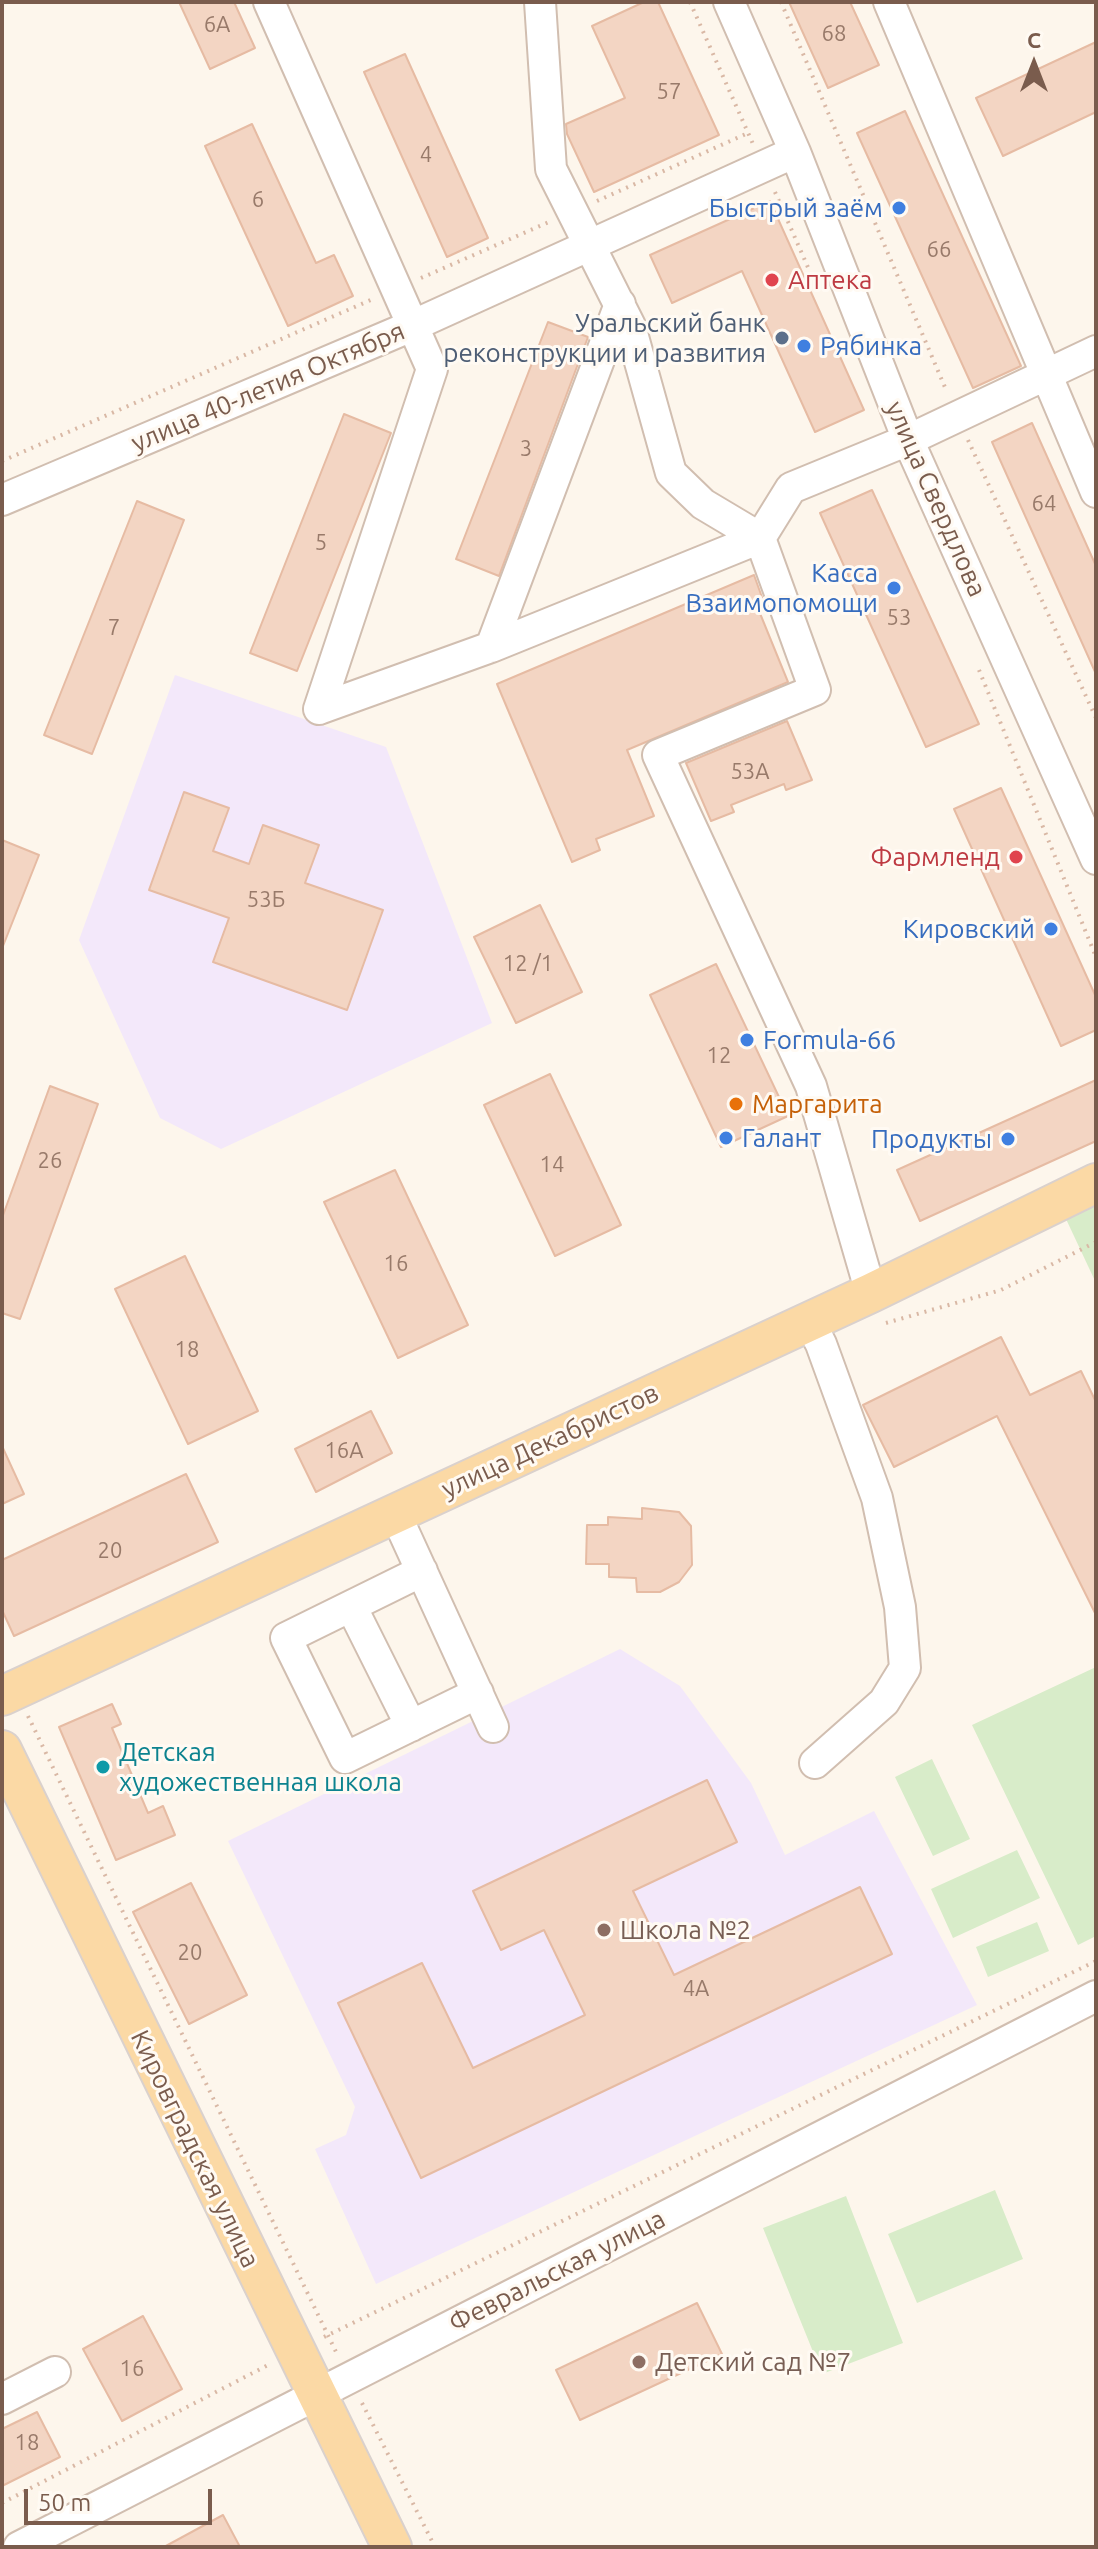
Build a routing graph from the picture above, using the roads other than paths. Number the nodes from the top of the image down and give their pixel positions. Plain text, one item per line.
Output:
1 (269, 2) edge
2 (540, 2) edge
3 (729, 2) edge
4 (889, 2) edge
5 (795, 152) junction
6 (590, 245) junction
7 (620, 304) junction
8 (414, 325) junction
9 (1096, 351) edge
10 (1045, 375) junction
11 (908, 440) junction
12 (1096, 492) edge
13 (3, 497) edge
14 (760, 538) junction
15 (491, 647) junction
16 (1096, 859) edge
17 (1096, 1183) edge
18 (871, 1293) junction
19 (809, 1321) junction
20 (395, 1513) junction
21 (422, 1571) junction
22 (351, 1606) junction
23 (9, 1693) edge
24 (478, 1693) junction
25 (411, 1726) junction
26 (493, 1727) dead end
27 (2, 1750) edge
28 (815, 1763) dead end
29 (1096, 1996) edge
30 (55, 2372) dead end
31 (314, 2395) junction
32 (2, 2399) edge
33 (19, 2547) edge
34 (392, 2547) edge

1 - 8 street
2 - 6 street
3 - 5 street, улица Свердлова
4 - 10 street
5 - 6 street, улица 40-летия Октября
5 - 11 street, улица Свердлова
6 - 7 street
6 - 8 street, улица 40-летия Октября
7 - 14 street
7 - 15 street
8 - 13 street, улица 40-летия Октября
8 - 15 street
9 - 10 street
10 - 11 street
10 - 12 street
11 - 14 street
11 - 16 street, улица Свердлова
14 - 15 street
14 - 18 street
17 - 18 main road, улица Декабристов
18 - 19 main road, улица Декабристов
19 - 20 main road, улица Декабристов
19 - 28 street
20 - 21 street
20 - 23 main road, улица Декабристов
21 - 22 street
21 - 24 street
22 - 25 street
22 - 25 street
24 - 25 street
24 - 26 street
27 - 31 main road, Кировградская улица
29 - 31 street, Февральская улица
30 - 32 street
31 - 33 street, Февральская улица
31 - 34 main road, Кировградская улица

